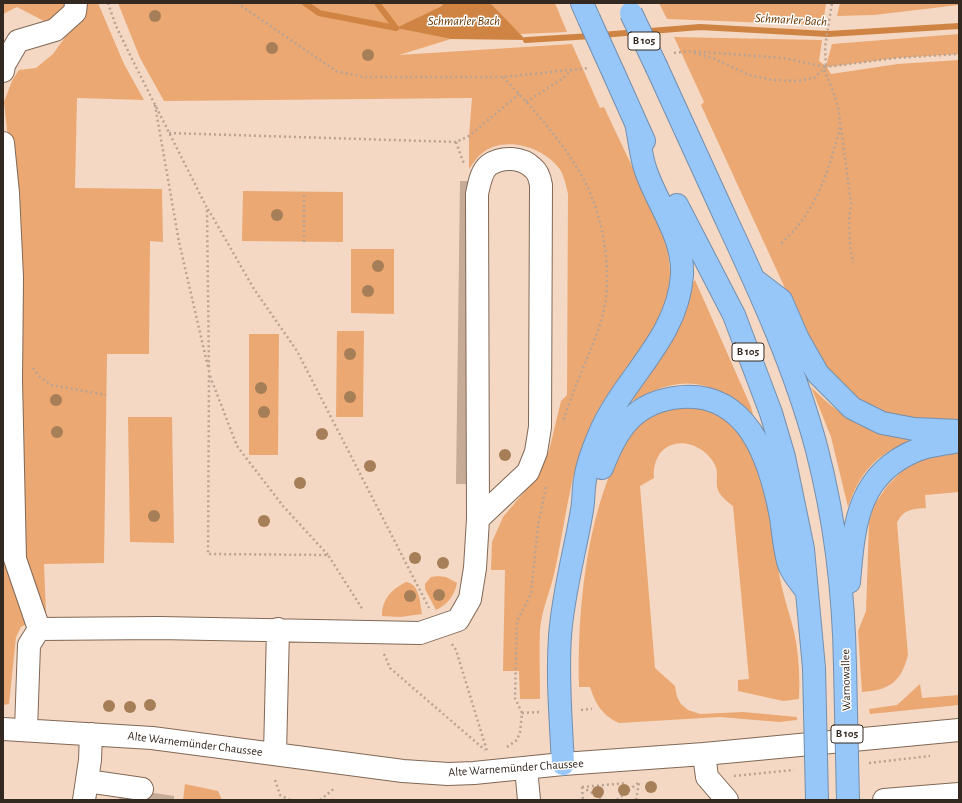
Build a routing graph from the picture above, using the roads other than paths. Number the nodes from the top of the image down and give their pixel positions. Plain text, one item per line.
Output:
1 (76, 3) edge
2 (628, 8) edge
3 (586, 11) edge
4 (3, 71) edge
5 (637, 128) junction
6 (3, 143) edge
7 (755, 280) junction
8 (959, 431) edge
9 (959, 441) edge
10 (582, 508) junction
11 (478, 519) junction
12 (808, 594) junction
13 (39, 629) junction
14 (278, 629) junction
15 (845, 633) junction
16 (3, 729) edge
17 (26, 730) junction
18 (959, 730) edge
19 (91, 734) junction
20 (275, 754) junction
21 (704, 754) junction
22 (563, 764) junction
23 (526, 768) junction
24 (142, 789) dead end
25 (85, 790) edge
26 (959, 794) edge
27 (529, 800) edge
28 (727, 800) edge
29 (817, 800) edge
30 (848, 800) edge
31 (884, 800) edge

1 - 4 street
2 - 7 highway, B 105, bridge
3 - 5 highway, B 105, bridge
5 - 10 highway
5 - 12 highway, B 105
6 - 13 street
7 - 8 highway
7 - 15 highway, B 105
9 - 15 highway
10 - 12 highway
10 - 22 highway
11 - 11 street
11 - 14 street
12 - 29 highway, B 105, bridge
13 - 14 street
13 - 17 street
14 - 20 street
15 - 30 highway, Warnowallee / B 105, bridge
16 - 17 street, Alte Warnemünder Chaussee
17 - 19 street, Alte Warnemünder Chaussee
18 - 21 street, Alte Warnemünder Chaussee
19 - 20 street, Alte Warnemünder Chaussee
19 - 25 street
20 - 23 street, Alte Warnemünder Chaussee
21 - 22 street, Alte Warnemünder Chaussee
21 - 28 street
22 - 23 street, Alte Warnemünder Chaussee
23 - 27 street
24 - 25 street
26 - 31 street

